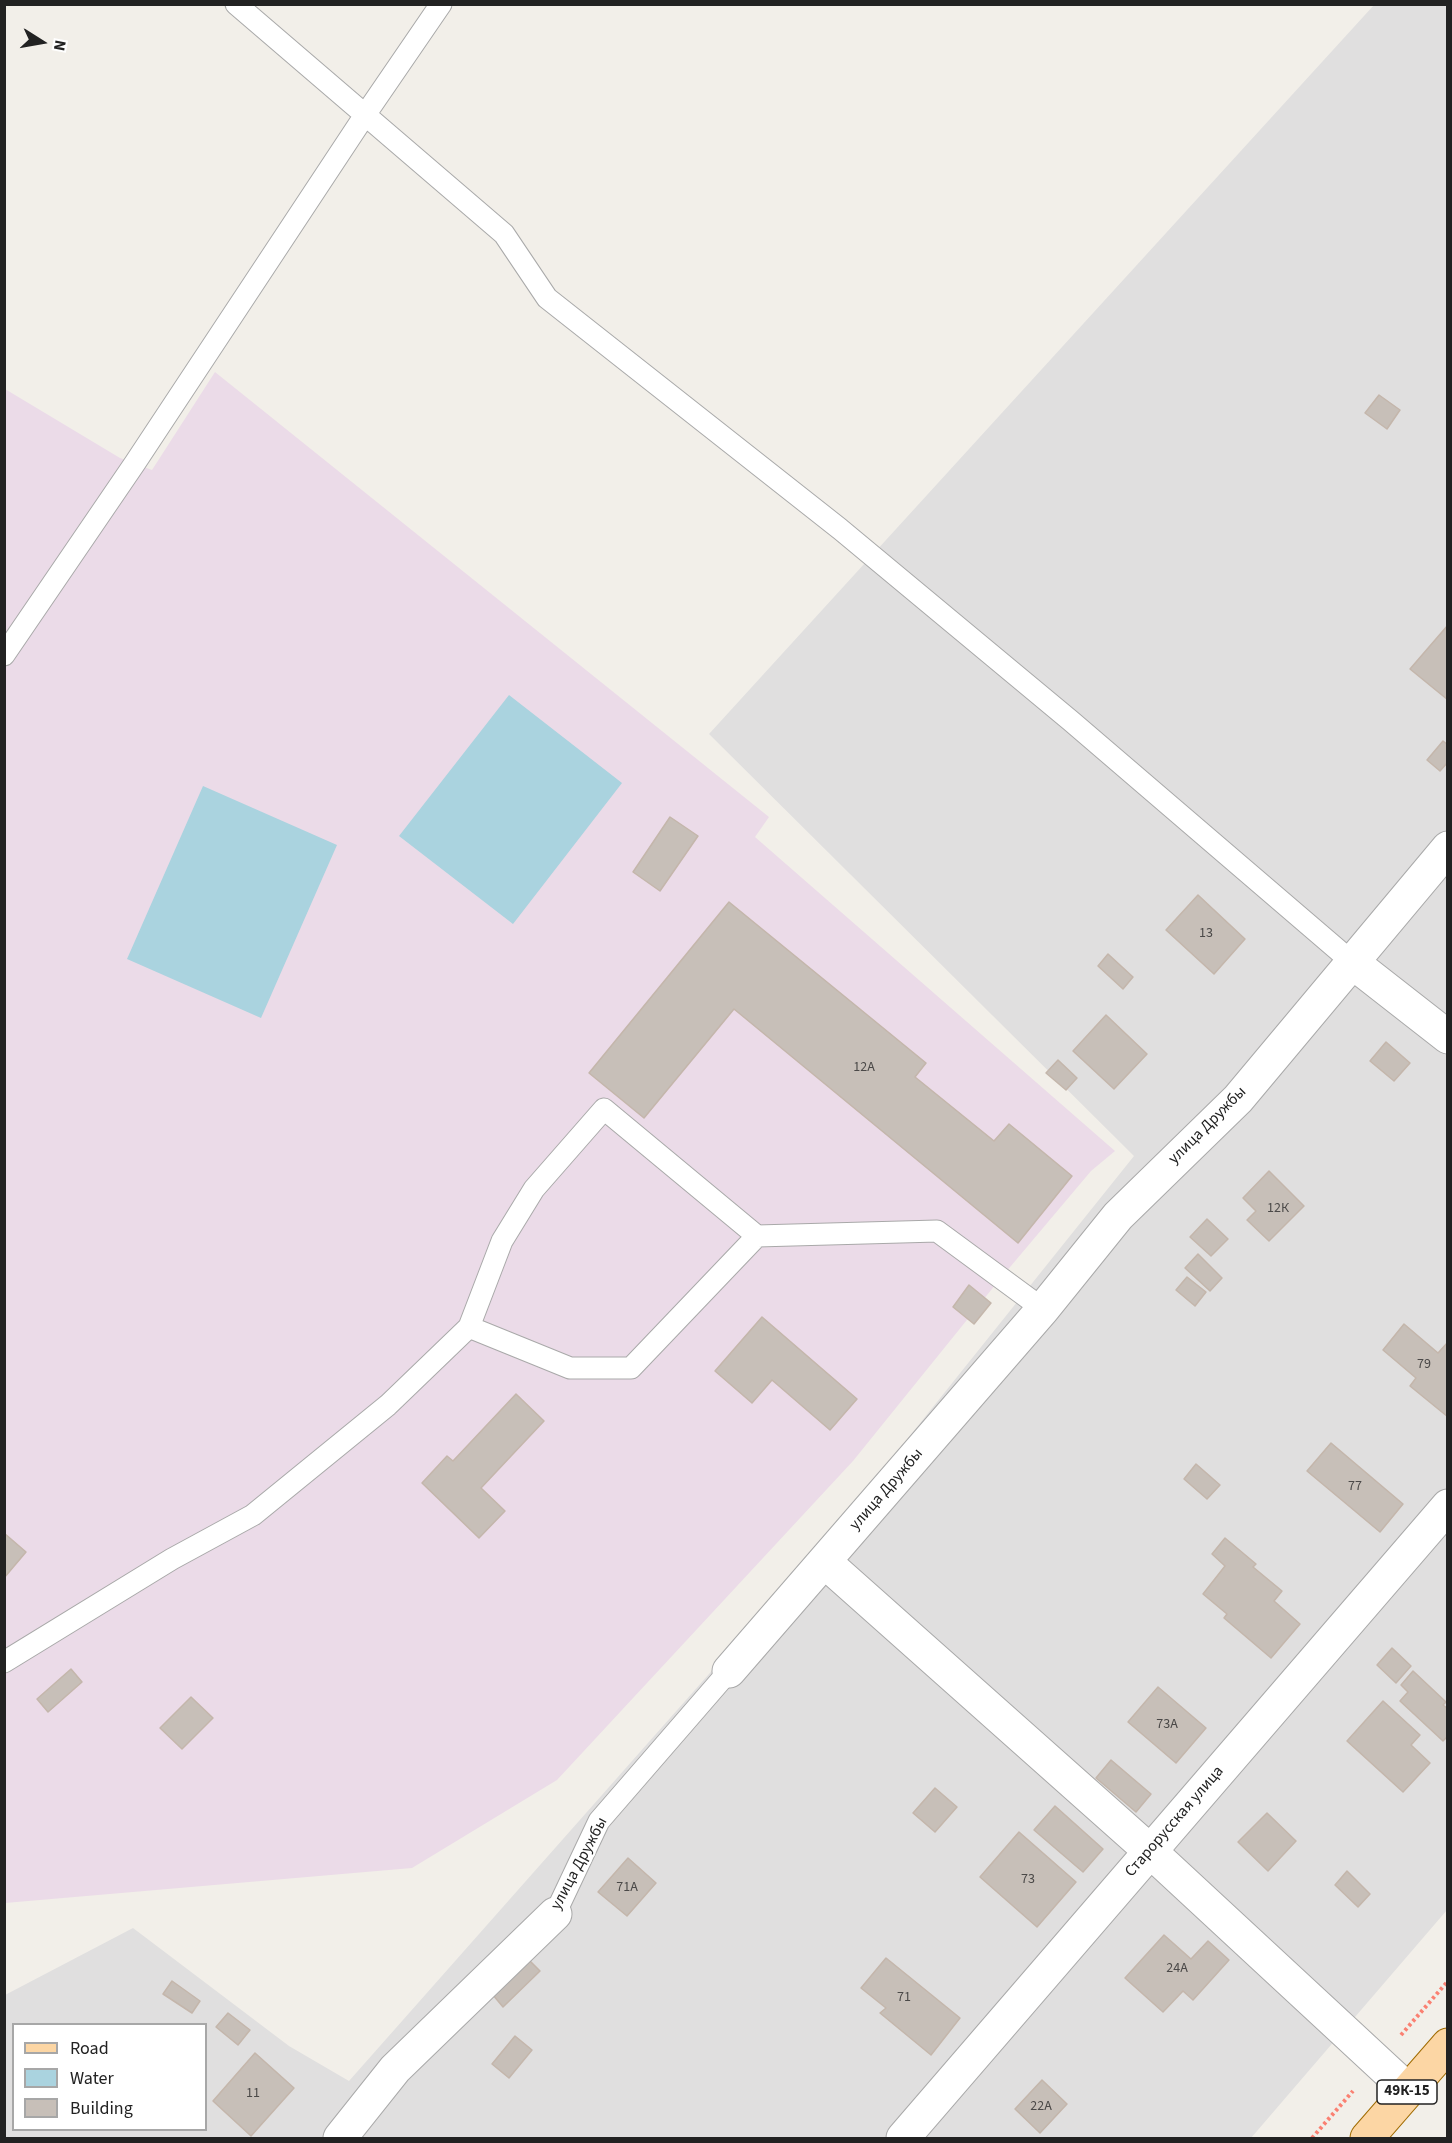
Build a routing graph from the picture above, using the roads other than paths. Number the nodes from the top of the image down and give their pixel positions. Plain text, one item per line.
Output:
1 (236, 4) edge
2 (441, 4) edge
3 (365, 115) junction
4 (4, 655) edge
5 (1448, 848) edge
6 (1352, 962) junction
7 (1448, 1037) edge
8 (757, 1236) junction
9 (1043, 1309) junction
10 (469, 1327) junction
11 (1448, 1506) edge
12 (825, 1562) junction
13 (4, 1662) edge
14 (729, 1671) joint
15 (1150, 1851) junction
16 (555, 1914) joint
17 (1448, 2045) edge
18 (1408, 2090) junction
19 (340, 2139) edge
20 (903, 2139) edge
21 (1367, 2139) edge

1 - 3 lane
2 - 3 lane
3 - 4 lane
3 - 6 lane
5 - 6 street, улица Дружбы
6 - 7 street
6 - 9 street, улица Дружбы
8 - 9 lane
8 - 10 lane
8 - 10 lane
9 - 12 street, улица Дружбы
10 - 13 lane
11 - 15 street, Старорусская улица
12 - 14 street, улица Дружбы
12 - 15 street
14 - 16 lane, улица Дружбы
15 - 18 street
15 - 20 street, Старорусская улица
16 - 19 street, улица Дружбы
17 - 18 main road, 49К-15
18 - 21 main road, 49К-15

